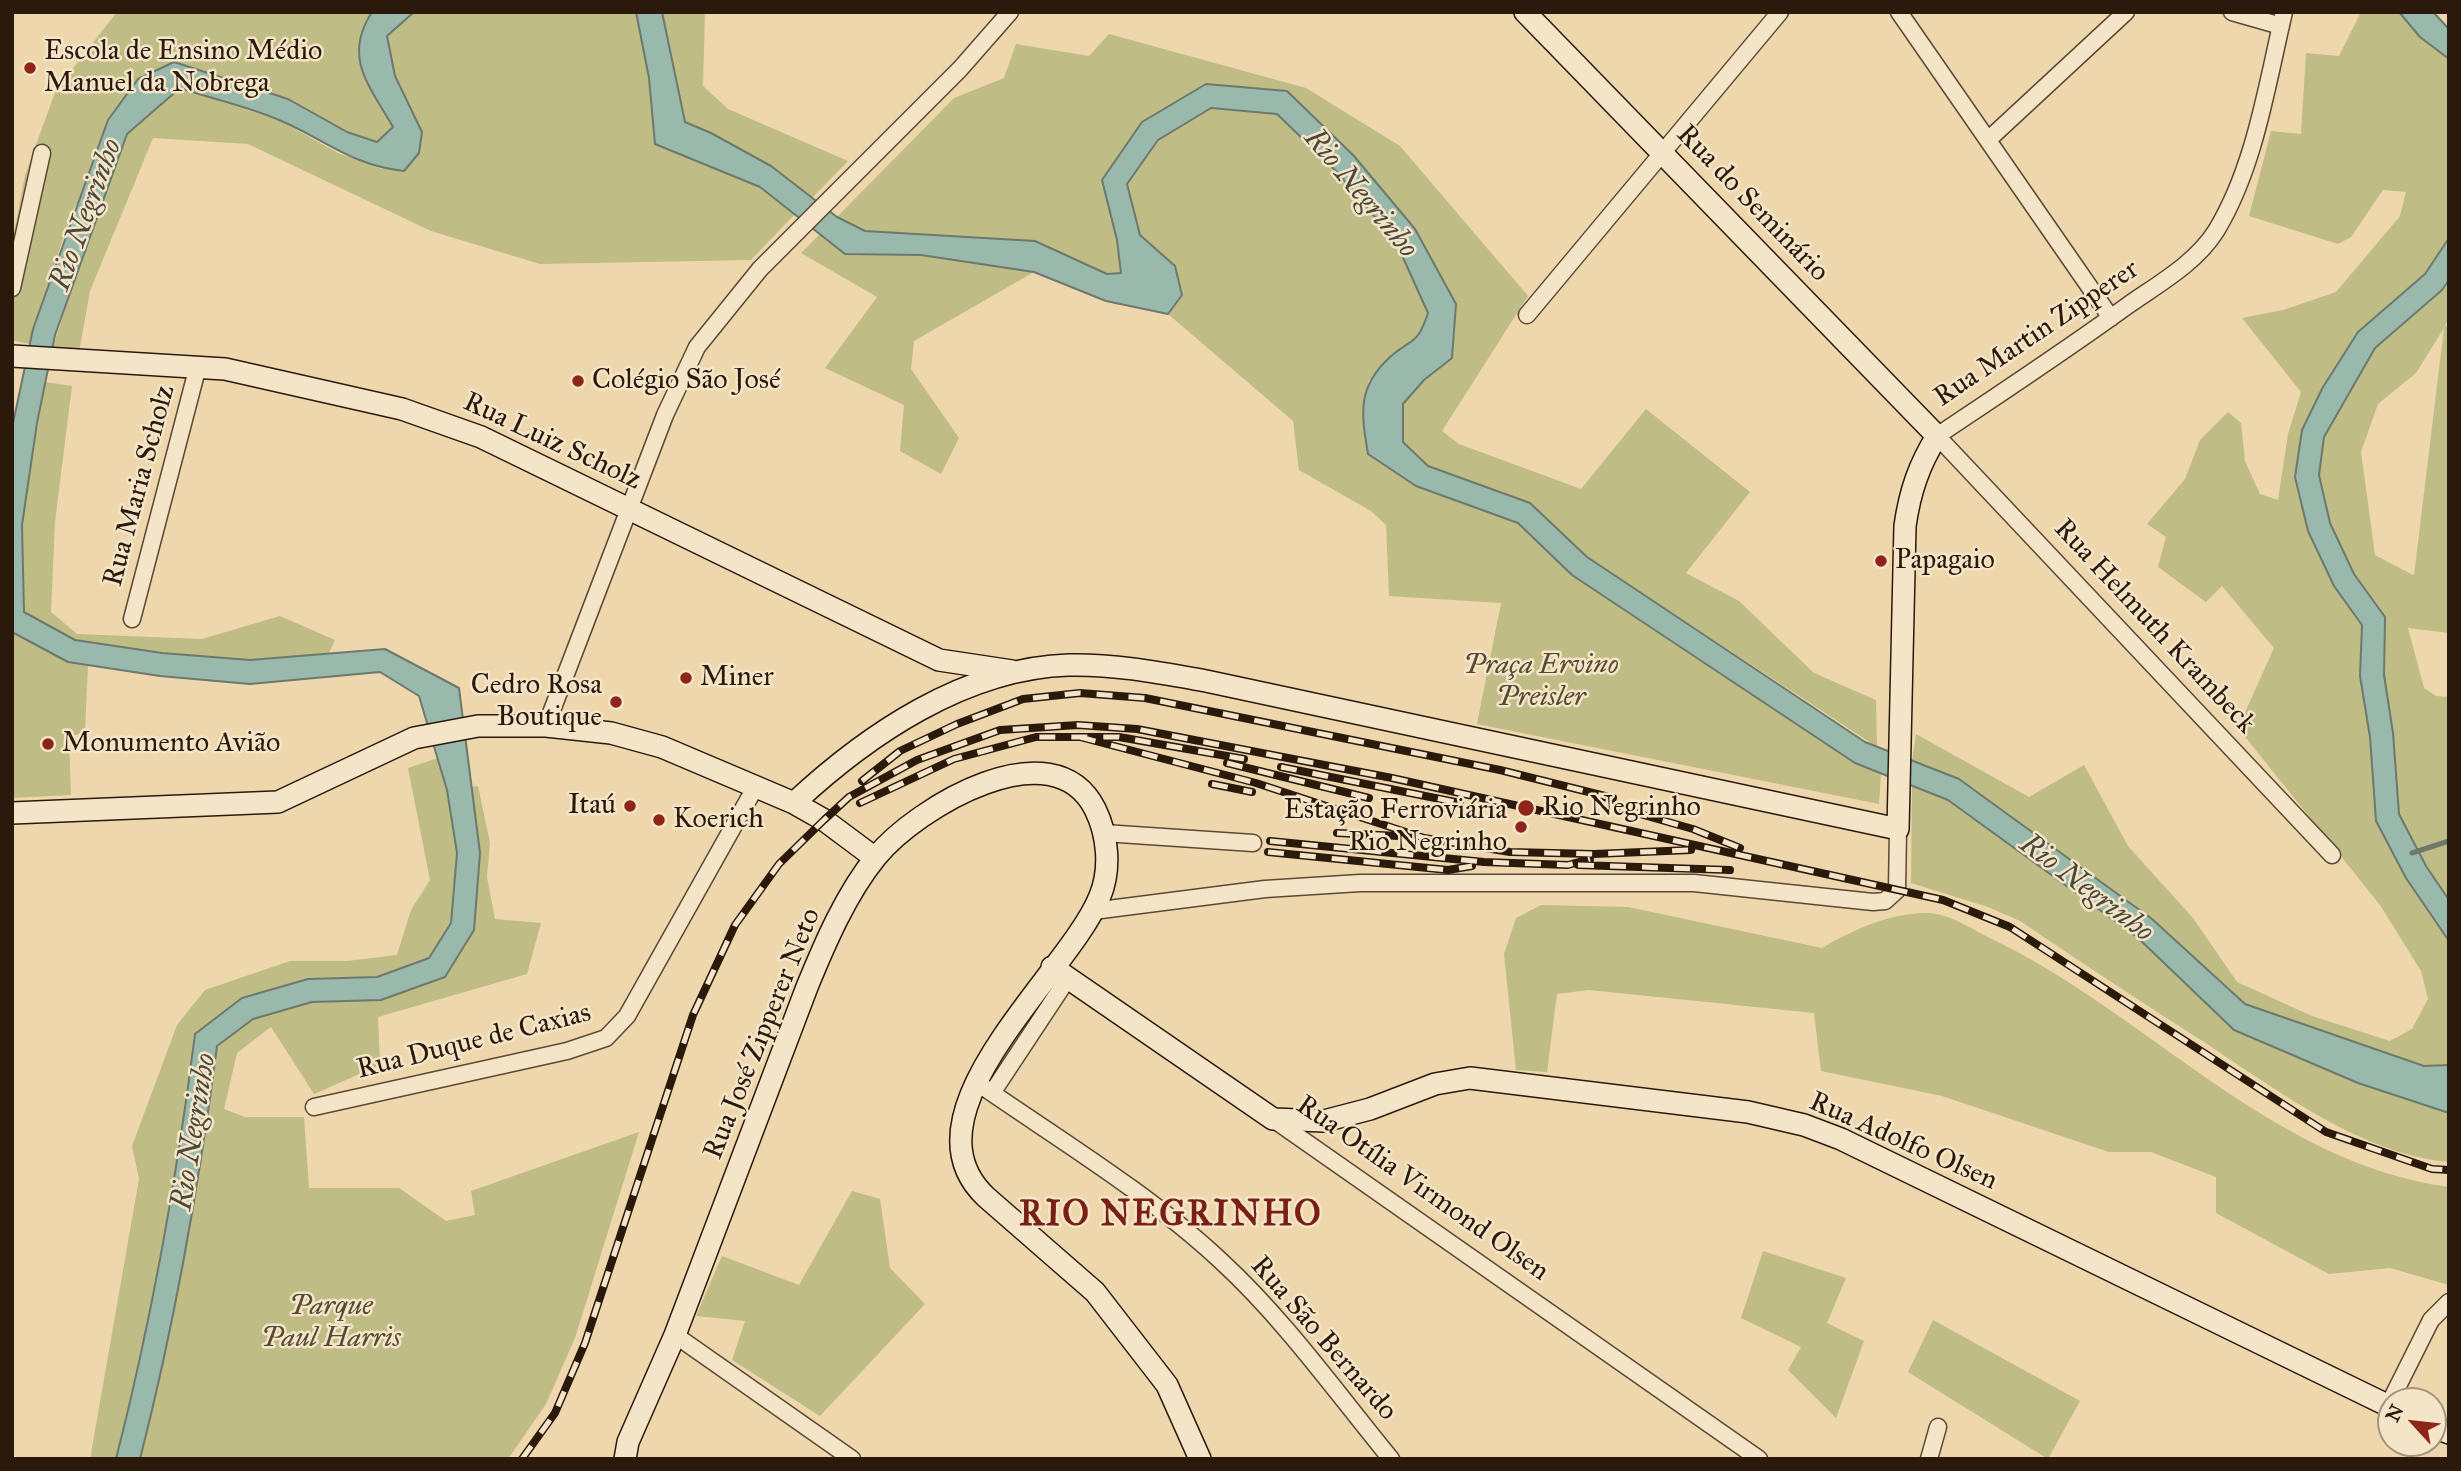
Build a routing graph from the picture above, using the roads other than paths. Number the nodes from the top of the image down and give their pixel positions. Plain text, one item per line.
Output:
1 (1010, 12) edge
2 (1525, 12) edge
3 (1780, 12) edge
4 (1899, 12) edge
5 (2126, 12) edge
6 (2232, 12) edge
7 (2282, 19) edge
8 (1988, 140) junction
9 (1663, 152) junction
10 (43, 153) dead end
11 (12, 288) edge
12 (1528, 315) dead end
13 (2110, 318) junction
14 (13, 356) edge
15 (198, 366) junction
16 (1937, 436) junction
17 (629, 509) junction
18 (132, 619) dead end
19 (940, 660) junction
20 (1017, 672) junction
21 (938, 701) junction
22 (546, 726) junction
23 (755, 786) junction
24 (794, 803) junction
25 (12, 813) edge
26 (1898, 829) junction
27 (1104, 833) junction
28 (1252, 843) dead end
29 (2332, 855) dead end
30 (875, 858) junction
31 (1093, 911) junction
32 (1060, 972) junction
33 (984, 1087) junction
34 (314, 1107) dead end
35 (1273, 1119) junction
36 (2449, 1302) edge
37 (675, 1335) junction
38 (2398, 1387) edge
39 (2377, 1400) edge
40 (1938, 1427) dead end
41 (624, 1453) edge
42 (852, 1459) edge
43 (1200, 1459) edge
44 (1391, 1459) edge
45 (1759, 1459) edge
46 (1929, 1459) edge

1 - 17 street
2 - 9 main road, Rua do Seminário
3 - 9 street
4 - 8 street
5 - 8 street
6 - 7 street
7 - 13 street, Rua Martin Zipperer
8 - 13 street
9 - 12 street
9 - 16 main road, Rua do Seminário
10 - 11 street
13 - 16 street, Rua Martin Zipperer
14 - 15 main road, Rua Luiz Scholz
15 - 17 main road, Rua Luiz Scholz
15 - 18 street, Rua Maria Scholz
16 - 26 main road, Rua Martin Zipperer
16 - 29 street, Rua Helmuth Krambeck
17 - 19 main road, Rua Luiz Scholz
17 - 22 street
19 - 20 main road, Rua Luiz Scholz
19 - 21 main road
20 - 21 main road
20 - 26 main road
21 - 24 main road
22 - 23 main road
22 - 25 main road
23 - 24 main road
23 - 34 street, Rua Duque de Caxias
24 - 30 main road
26 - 31 street
27 - 28 street
27 - 30 main road, Rua José Zipperer Neto
27 - 31 main road, Rua José Zipperer Neto
30 - 37 main road, Rua José Zipperer Neto
31 - 32 main road, Rua José Zipperer Neto
32 - 33 main road, Rua José Zipperer Neto
32 - 35 main road, Rua Otília Virmond Olsen
33 - 43 main road, Rua José Zipperer Neto
33 - 44 street, Rua São Bernardo
35 - 39 main road, Rua Adolfo Olsen
35 - 45 street, Rua Otília Virmond Olsen
36 - 38 street
37 - 41 main road, Rua José Zipperer Neto
37 - 42 street
40 - 46 street

